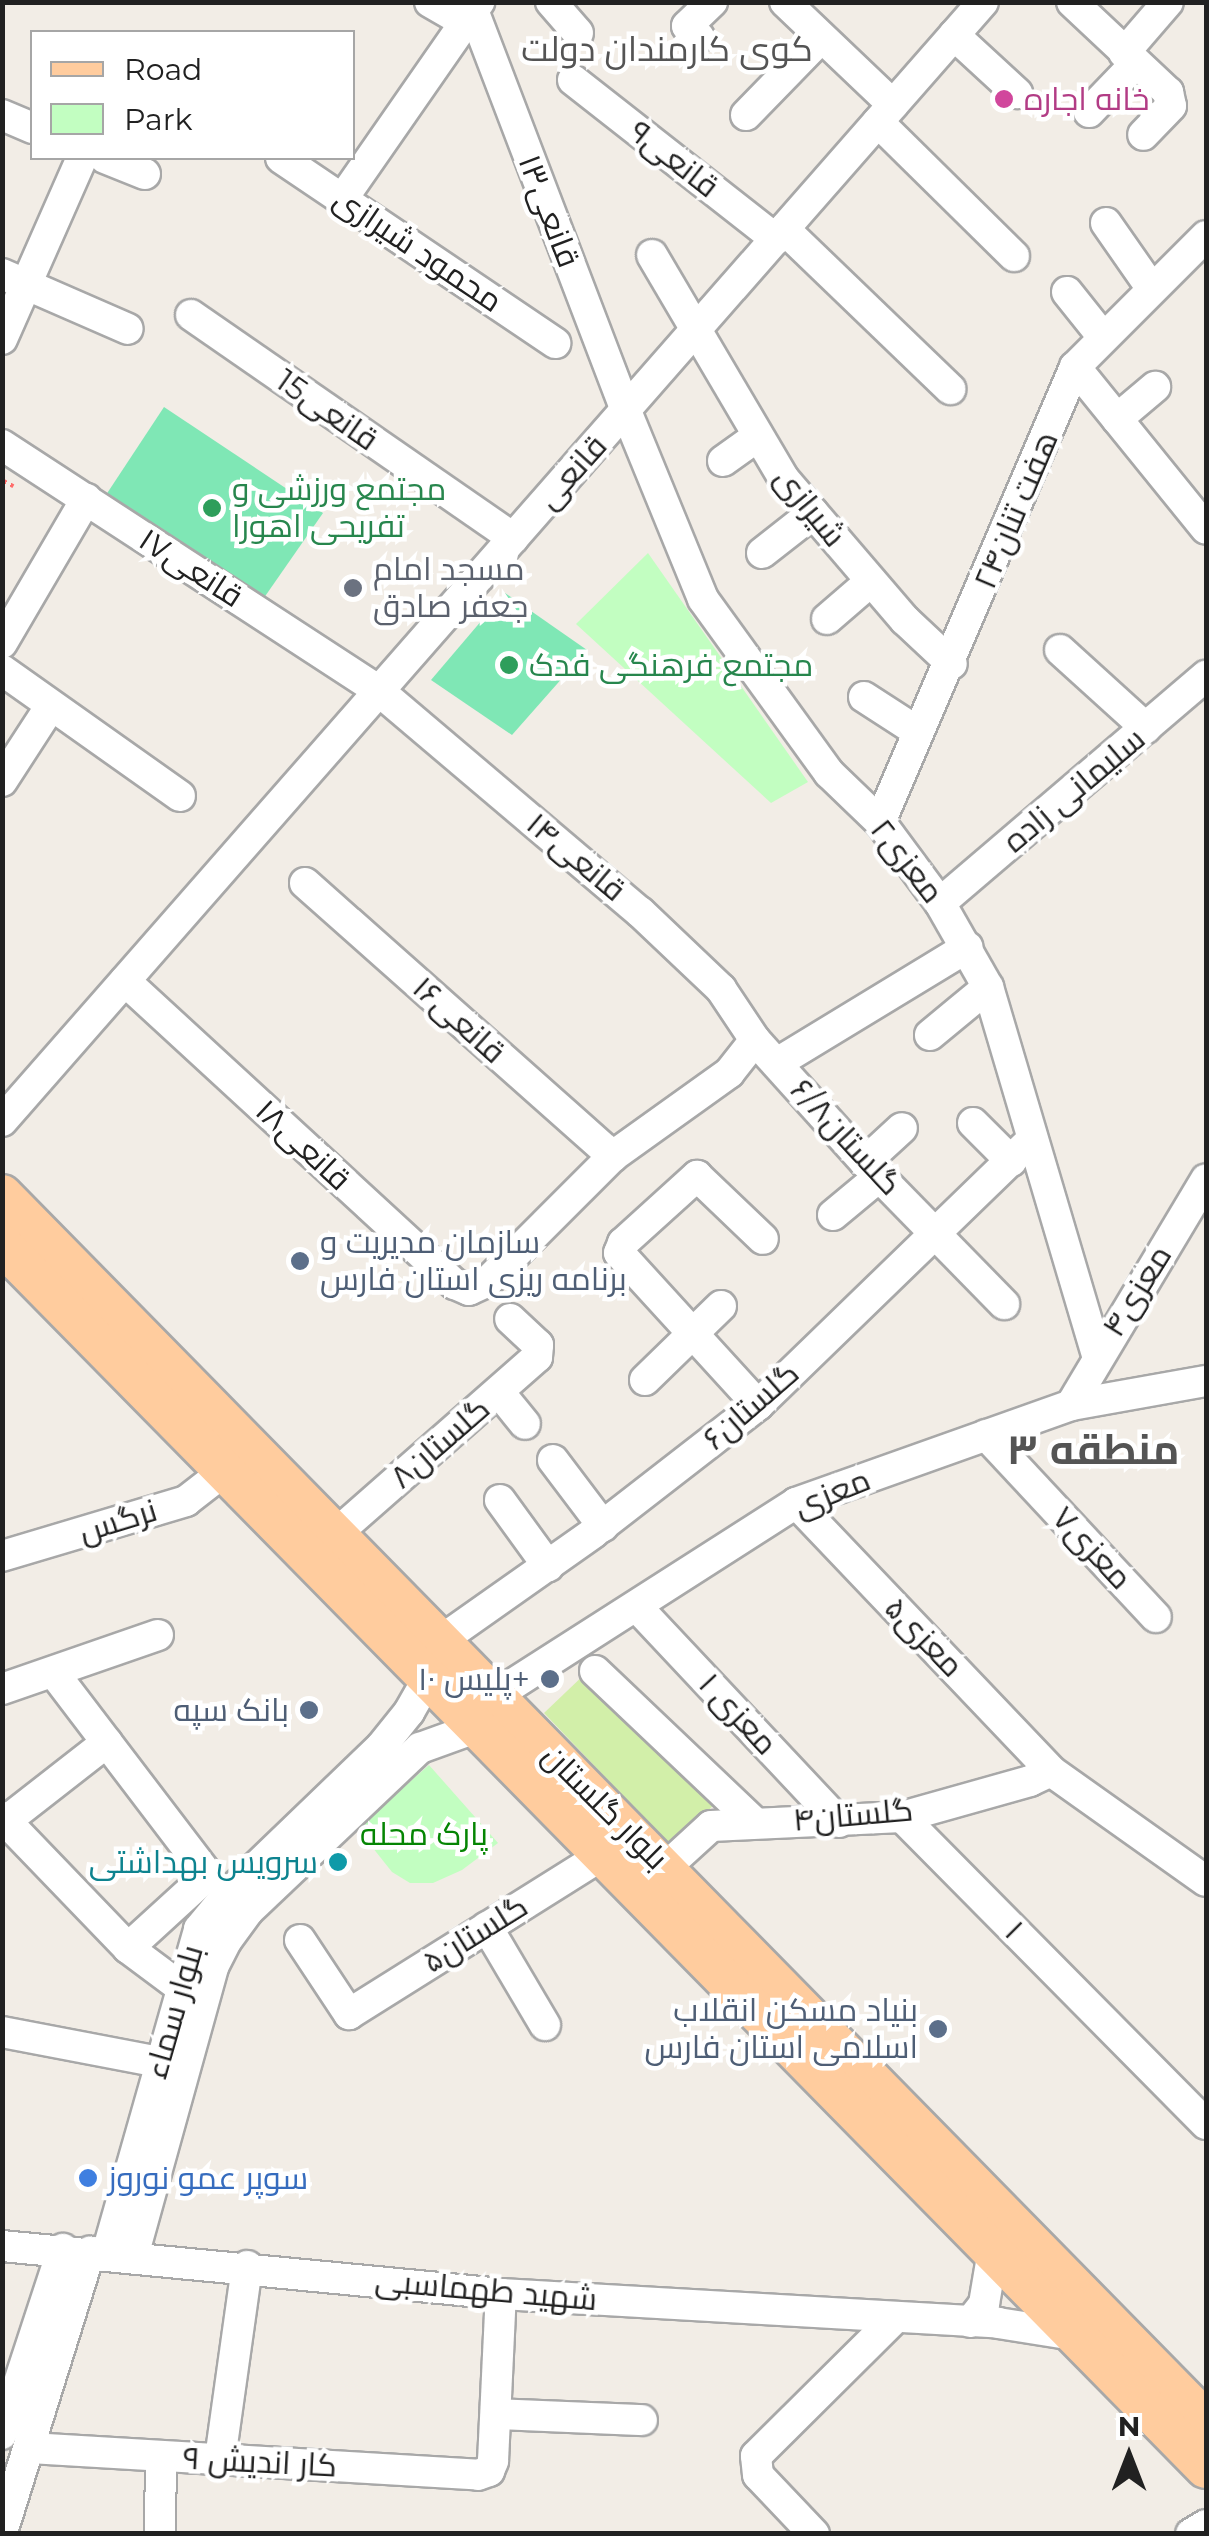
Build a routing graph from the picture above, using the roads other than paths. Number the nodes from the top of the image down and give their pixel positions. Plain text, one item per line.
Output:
1 (430, 2) edge
2 (551, 2) edge
3 (712, 2) edge
4 (785, 2) edge
5 (983, 2) edge
6 (1072, 2) edge
7 (1168, 2) edge
8 (472, 11) edge
9 (578, 34) dead end
10 (954, 35) junction
11 (698, 37) dead end
12 (820, 40) junction
13 (1129, 58) junction
14 (573, 80) dead end
15 (1017, 93) dead end
16 (1089, 112) dead end
17 (886, 114) junction
18 (2, 115) edge
19 (746, 115) dead end
20 (30, 127) edge
21 (1143, 135) dead end
22 (81, 160) edge
23 (109, 160) edge
24 (284, 160) edge
25 (145, 174) dead end
26 (344, 198) junction
27 (1106, 224) dead end
28 (780, 234) junction
29 (1204, 243) edge
30 (652, 255) dead end
31 (1014, 256) dead end
32 (14, 280) edge
33 (1152, 289) junction
34 (1066, 292) dead end
35 (191, 315) dead end
36 (128, 329) dead end
37 (697, 329) junction
38 (1103, 337) junction
39 (2, 339) edge
40 (555, 343) dead end
41 (1076, 367) junction
42 (1155, 387) dead end
43 (950, 389) dead end
44 (626, 411) junction
45 (1117, 419) junction
46 (758, 436) junction
47 (2, 445) edge
48 (723, 461) dead end
49 (86, 499) junction
50 (813, 513) junction
51 (1206, 530) edge
52 (513, 538) junction
53 (762, 553) dead end
54 (871, 580) junction
55 (827, 619) dead end
56 (2, 643) edge
57 (1060, 650) dead end
58 (952, 664) junction
59 (2, 670) edge
60 (1206, 676) edge
61 (380, 691) junction
62 (864, 697) dead end
63 (50, 707) junction
64 (1146, 728) junction
65 (918, 732) junction
66 (2, 781) edge
67 (180, 796) dead end
68 (880, 822) junction
69 (305, 883) dead end
70 (940, 903) junction
71 (968, 947) junction
72 (125, 981) junction
73 (988, 987) junction
74 (930, 1035) dead end
75 (755, 1040) junction
76 (777, 1063) junction
77 (2, 1120) edge
78 (973, 1123) dead end
79 (902, 1128) dead end
80 (1021, 1151) junction
81 (614, 1156) junction
82 (873, 1169) junction
83 (1206, 1178) edge
84 (2, 1195) edge
85 (832, 1214) dead end
86 (938, 1234) junction
87 (764, 1239) dead end
88 (2, 1244) edge
89 (1004, 1304) dead end
90 (721, 1306) dead end
91 (510, 1319) dead end
92 (692, 1336) junction
93 (1097, 1356) junction
94 (645, 1380) dead end
95 (1206, 1381) edge
96 (499, 1392) junction
97 (758, 1405) junction
98 (1071, 1405) junction
99 (524, 1424) dead end
100 (986, 1435) junction
101 (552, 1460) dead end
102 (226, 1470) junction
103 (500, 1500) dead end
104 (796, 1503) junction
105 (603, 1526) junction
106 (338, 1532) junction
107 (2, 1556) edge
108 (548, 1566) junction
109 (637, 1607) junction
110 (1156, 1618) dead end
111 (158, 1635) dead end
112 (443, 1639) junction
113 (595, 1670) dead end
114 (54, 1673) junction
115 (429, 1677) junction
116 (2, 1689) edge
117 (487, 1711) junction
118 (107, 1742) junction
119 (391, 1757) junction
120 (1051, 1770) junction
121 (902, 1817) junction
122 (4, 1819) edge
123 (753, 1821) junction
124 (839, 1822) junction
125 (592, 1828) junction
126 (665, 1868) junction
127 (1206, 1881) edge
128 (487, 1927) junction
129 (300, 1940) dead end
130 (128, 1948) junction
131 (179, 1986) junction
132 (545, 2025) dead end
133 (2, 2032) edge
134 (159, 2062) junction
135 (1206, 2124) edge
136 (2, 2246) edge
137 (993, 2251) junction
138 (98, 2252) junction
139 (247, 2266) junction
140 (500, 2294) junction
141 (894, 2320) junction
142 (970, 2322) junction
143 (1076, 2334) junction
144 (496, 2414) junction
145 (642, 2420) dead end
146 (1206, 2420) edge
147 (2, 2434) edge
148 (30, 2448) junction
149 (161, 2456) junction
150 (220, 2459) junction
151 (1206, 2468) edge
152 (1206, 2525) edge
153 (2, 2532) edge
154 (160, 2534) edge
155 (814, 2534) edge
156 (1191, 2534) edge

1 - 8 street
2 - 9 street
3 - 11 street
4 - 12 street
5 - 10 street, قانعی
6 - 13 street
7 - 13 street
8 - 26 street
8 - 44 street, ۱۳قانعی
10 - 15 street
10 - 17 street, قانعی
12 - 17 street
12 - 19 street
13 - 16 street
13 - 21 street
14 - 28 street, ۹قانعی
17 - 28 street, قانعی
17 - 31 street
18 - 20 street
22 - 32 street
23 - 25 street
24 - 26 street, محمود شیرازی
26 - 40 street, محمود شیرازی
27 - 33 street
28 - 37 street, قانعی
28 - 43 street, ۹قانعی
29 - 33 street, هفت تنان۲۴
30 - 37 street, شیرازی
32 - 36 street
32 - 39 street
33 - 38 street, هفت تنان۲۴
34 - 38 street
35 - 52 street, 15قانعی
37 - 44 street, قانعی
37 - 46 street, شیرازی
38 - 41 street, هفت تنان۲۴
41 - 45 street
41 - 58 street, هفت تنان۲۴
42 - 45 street
44 - 52 street, قانعی
44 - 68 street, ۲معزی
45 - 51 street
46 - 48 street
46 - 50 street, شیرازی
47 - 49 street, ۱۷قانعی
49 - 56 street
49 - 61 street, ۱۷قانعی
50 - 53 street
50 - 54 street, شیرازی
52 - 61 street, قانعی
54 - 55 street
54 - 58 street, شیرازی
57 - 64 street
58 - 65 street, هفت تنان۲۴
59 - 63 street
60 - 64 street, سلیمانی زاده
61 - 72 street, قانعی
61 - 75 street, ۱۴قانعی
62 - 65 street
63 - 66 street
63 - 67 street
64 - 70 street, سلیمانی زاده
65 - 68 street, هفت تنان۲۴
68 - 70 street, ۲معزی
69 - 81 street, ۱۶قانعی
70 - 71 street, ۲معزی
71 - 73 street, ۲معزی
71 - 76 street
72 - 77 street, قانعی
72 - 81 street, ۱۸قانعی
73 - 74 street
73 - 80 street, ۲معزی
75 - 76 street, ۶/۸گلستان
75 - 81 street
76 - 82 street, ۶/۸گلستان
78 - 80 street
79 - 82 street
80 - 86 street, گلستان۶
80 - 93 street, ۲معزی
82 - 85 street
82 - 86 street, ۶/۸گلستان
83 - 93 street, ۴معزی
84 - 106 main road, بلوار گلستان
86 - 89 street, ۶/۸گلستان
86 - 97 street, گلستان۶
87 - 92 street
88 - 102 main road, بلوار گلستان
90 - 92 street
91 - 96 street, گلستان۸
92 - 94 street
92 - 97 street
93 - 98 street, ۴معزی
95 - 98 street, معزی
96 - 99 street
96 - 106 street, گلستان۸
97 - 105 street, گلستان۶
98 - 100 street, معزی
100 - 104 street, معزی
100 - 110 street, ۷معزی
101 - 105 street
102 - 107 street, نرگس
102 - 115 main road, بلوار گلستان
103 - 108 street
104 - 109 street, معزی
104 - 120 street, ۵معزی
105 - 108 street, گلستان۶
106 - 112 main road, بلوار گلستان
108 - 112 street, گلستان۶
109 - 117 street, معزی
109 - 124 street, معزی ۱
111 - 114 street
112 - 117 main road, بلوار گلستان
113 - 123 street
114 - 116 street
114 - 118 street
115 - 117 main road, بلوار گلستان
115 - 119 street, بلوار سماء
117 - 119 street, بلوار سماء
117 - 125 main road, بلوار گلستان
118 - 122 street
118 - 130 street
119 - 131 street, بلوار سماء
119 - 138 street, بلوار سماء
120 - 121 street, گلستان۴
120 - 127 street, ۵معزی
121 - 124 street, گلستان۴
121 - 135 street, ۱
122 - 130 street
123 - 124 street, گلستان۴
123 - 126 street, گلستان۴
125 - 126 main road, بلوار گلستان
125 - 128 street, گلستان۵
125 - 137 main road, بلوار گلستان
126 - 146 main road, بلوار گلستان
128 - 129 street, گلستان۵
128 - 132 street
130 - 131 street
131 - 134 street, بلوار سماء
133 - 134 street
134 - 138 street, بلوار سماء
136 - 138 street, شهید طهماسبی
137 - 142 street
137 - 143 main road, بلوار گلستان
138 - 139 street, شهید طهماسبی
138 - 147 street
138 - 148 street
139 - 140 street, شهید طهماسبی
139 - 150 street
140 - 141 street, شهید طهماسبی
140 - 144 street
141 - 142 street, شهید طهماسبی
141 - 155 street
142 - 143 street, شهید طهماسبی
143 - 151 main road, بلوار گلستان
144 - 145 street
144 - 150 street, ۹ کار اندیش
148 - 149 street, ۹ کار اندیش
148 - 153 street
149 - 150 street, ۹ کار اندیش
149 - 154 street
152 - 156 street

